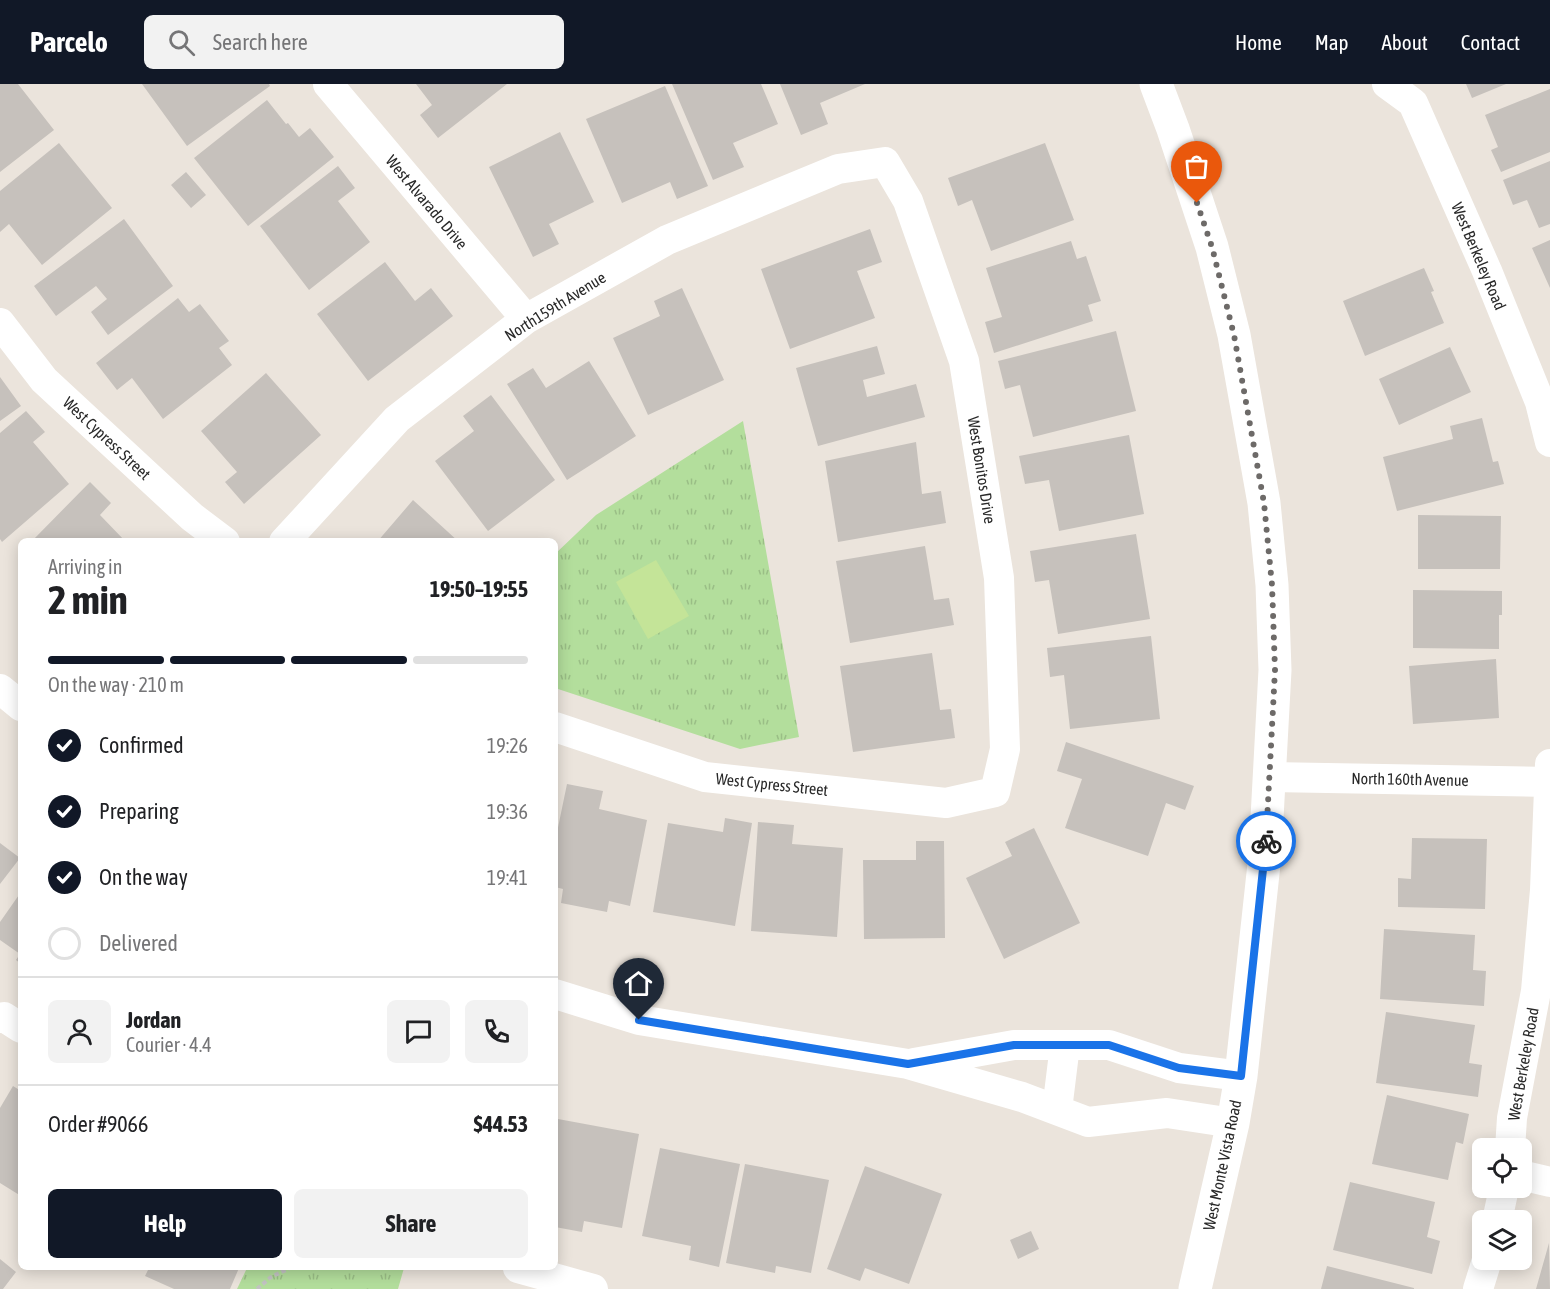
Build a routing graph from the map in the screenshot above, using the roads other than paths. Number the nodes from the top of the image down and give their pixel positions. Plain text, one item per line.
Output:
1 (328, 84) edge
2 (1156, 84) edge
3 (1387, 84) edge
4 (885, 162) joint
5 (526, 320) junction
6 (0, 323) edge
7 (1550, 442) edge
8 (220, 538) edge
9 (288, 538) edge
10 (0, 689) edge
11 (18, 704) edge
12 (558, 729) edge
13 (1550, 764) edge
14 (1270, 777) junction
15 (1550, 782) edge
16 (995, 792) joint
17 (558, 995) edge
18 (0, 1018) edge
19 (18, 1026) edge
20 (1065, 1045) junction
21 (908, 1064) junction
22 (1241, 1076) junction
23 (1057, 1110) junction
24 (1233, 1123) junction
25 (1511, 1138) edge
26 (1532, 1177) edge
27 (1550, 1182) edge
28 (525, 1270) edge
29 (1484, 1270) edge
30 (593, 1289) edge
31 (1195, 1289) edge
32 (1478, 1289) edge

1 - 5 street, West Alvarado Drive
2 - 14 street, West Monte Vista Road
3 - 7 street, West Berkeley Road
4 - 5 street, North159th Avenue
4 - 16 street, West Bonitos Drive
5 - 9 street, North159th Avenue
6 - 8 street, West Cypress Street
10 - 11 street
12 - 16 street, West Cypress Street
13 - 15 street, West Berkeley Road
14 - 15 street, North 160th Avenue
14 - 22 street, West Monte Vista Road
15 - 25 street, West Berkeley Road
17 - 21 street
18 - 19 street
20 - 21 street
20 - 22 street
20 - 23 street
21 - 23 street
22 - 24 street, West Monte Vista Road
23 - 24 street
24 - 31 street, West Monte Vista Road
26 - 27 street
28 - 30 street
29 - 32 street

